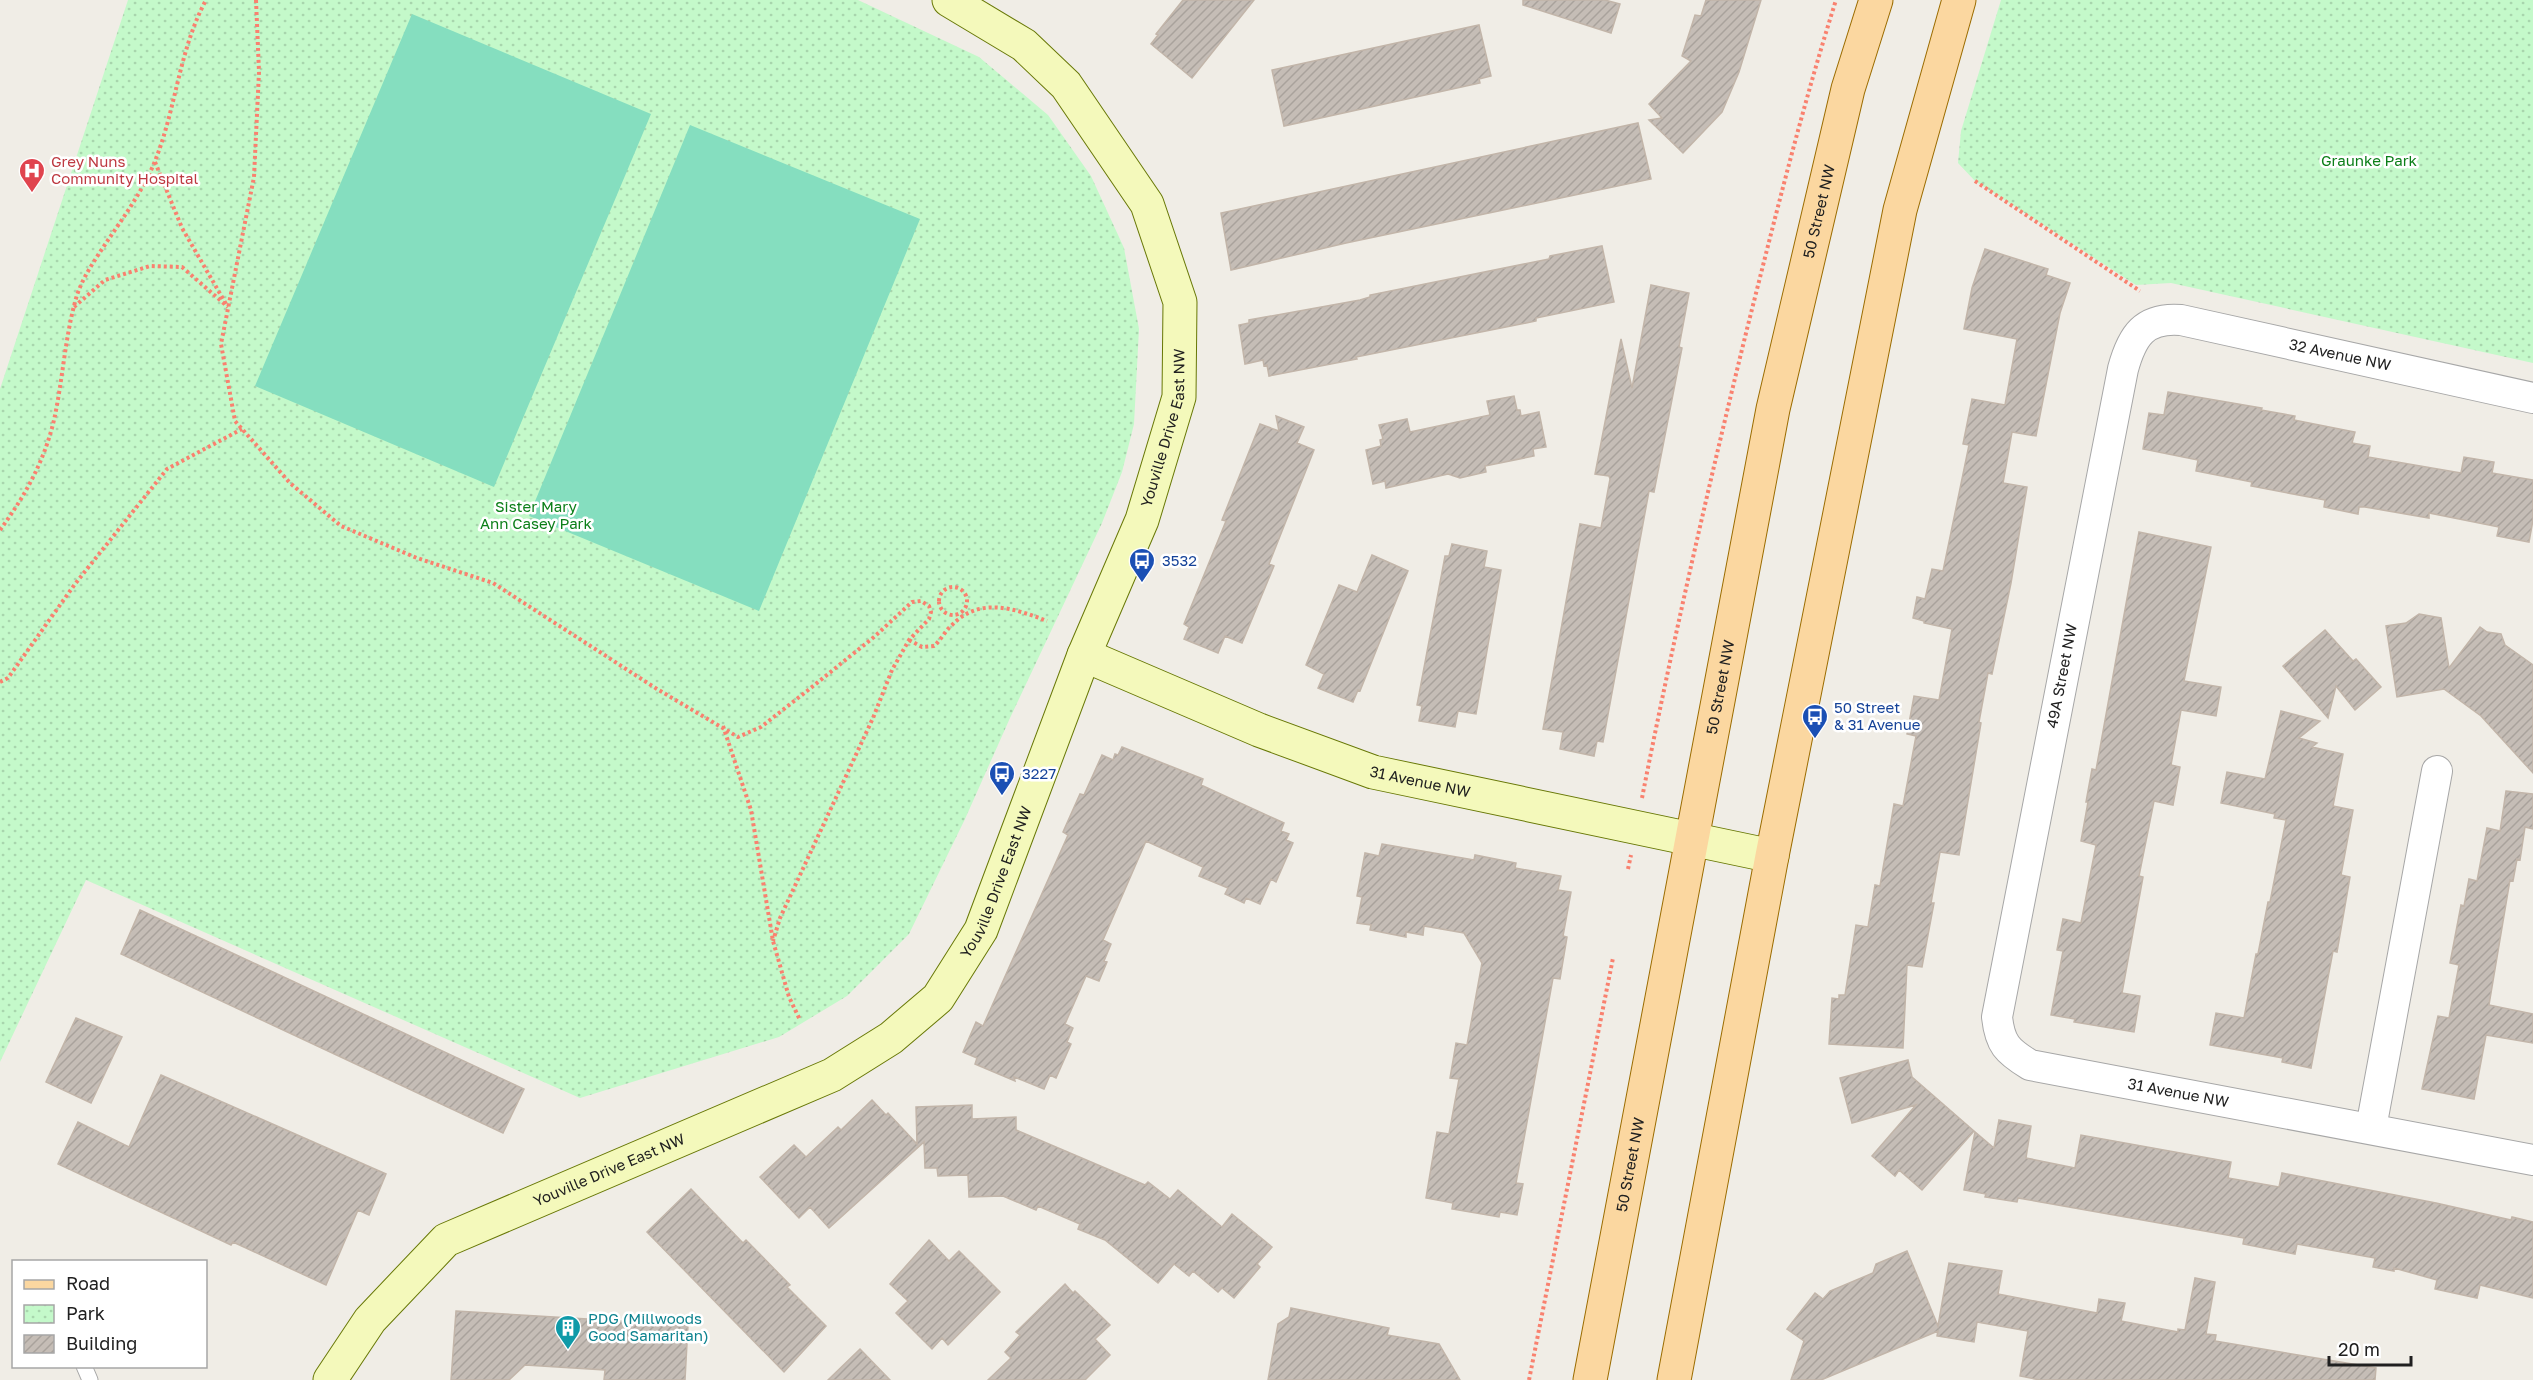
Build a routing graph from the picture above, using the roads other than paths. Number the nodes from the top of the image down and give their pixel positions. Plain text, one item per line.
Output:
1 (949, 0) edge
2 (1876, 0) edge
3 (1958, 2) edge
4 (2148, 326) joint
5 (2533, 398) edge
6 (1084, 655) junction
7 (2437, 771) dead end
8 (1691, 839) junction
9 (1772, 856) junction
10 (1999, 1035) joint
11 (2371, 1128) junction
12 (2533, 1160) edge
13 (330, 1380) edge
14 (1590, 1380) edge
15 (1674, 1380) edge

1 - 6 street, Youville Drive East NW
2 - 8 main road, 50 Street NW
3 - 9 main road
4 - 5 street, 32 Avenue NW
4 - 10 street, 49A Street NW
6 - 8 street, 31 Avenue NW
6 - 13 street, Youville Drive East NW
7 - 11 street
8 - 9 street, 31 Avenue NW
8 - 14 main road, 50 Street NW
9 - 15 main road
10 - 11 street, 31 Avenue NW
11 - 12 street, 31 Avenue NW

